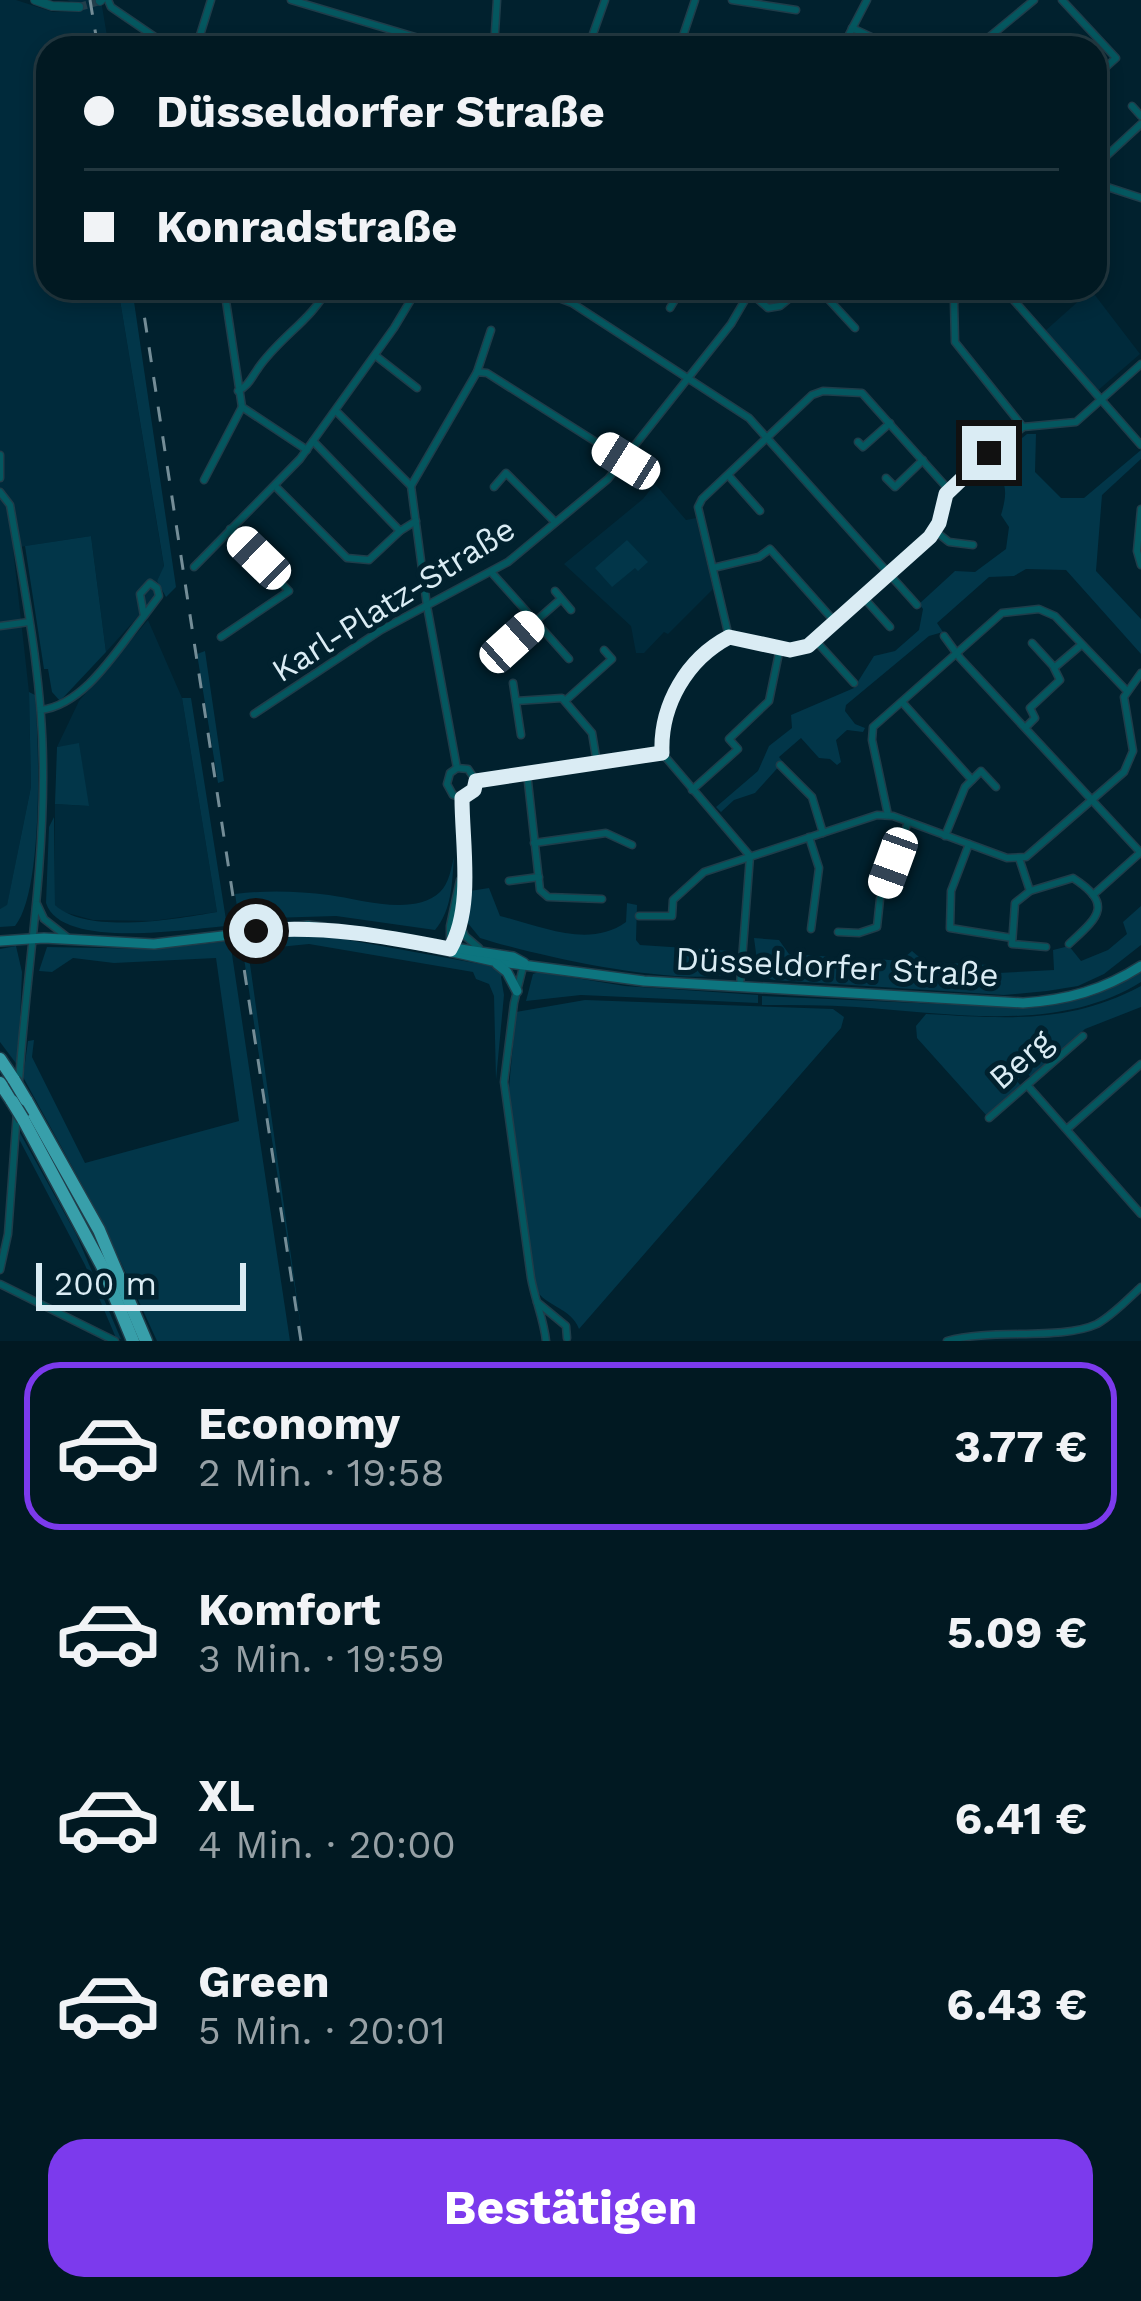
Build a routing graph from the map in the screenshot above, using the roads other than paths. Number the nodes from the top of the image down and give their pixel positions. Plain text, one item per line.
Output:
1 (35, 0) edge
2 (103, 0) edge
3 (211, 0) edge
4 (291, 0) edge
5 (497, 0) edge
6 (605, 0) edge
7 (695, 0) edge
8 (732, 0) edge
9 (867, 0) edge
10 (1034, 0) edge
11 (1062, 0) edge
12 (79, 7) dead end
13 (796, 10) dead end
14 (852, 28) junction
15 (153, 36) edge
16 (200, 36) edge
17 (412, 36) edge
18 (495, 36) edge
19 (592, 36) edge
20 (683, 36) edge
21 (848, 36) edge
22 (869, 36) edge
23 (990, 36) edge
24 (1096, 36) edge
25 (1132, 106) dead end
26 (1141, 120) edge
27 (1107, 155) edge
28 (1107, 185) edge
29 (1141, 198) edge
30 (226, 300) edge
31 (321, 300) edge
32 (411, 300) edge
33 (564, 300) edge
34 (675, 300) edge
35 (745, 300) edge
36 (760, 300) edge
37 (787, 300) edge
38 (829, 300) edge
39 (956, 300) edge
40 (1013, 300) edge
41 (670, 308) dead end
42 (855, 328) dead end
43 (491, 330) dead end
44 (376, 356) junction
45 (1141, 364) edge
46 (477, 373) junction
47 (689, 378) junction
48 (417, 388) dead end
49 (238, 392) junction
50 (1100, 401) junction
51 (242, 407) junction
52 (336, 411) junction
53 (890, 423) junction
54 (1023, 427) junction
55 (768, 438) junction
56 (313, 441) junction
57 (858, 442) dead end
58 (1141, 445) edge
59 (307, 450) junction
60 (0, 455) edge
61 (923, 460) junction
62 (626, 461) junction
63 (728, 475) junction
64 (0, 478) edge
65 (886, 478) dead end
66 (204, 480) dead end
67 (275, 486) junction
68 (411, 486) junction
69 (494, 487) dead end
70 (949, 490) junction
71 (0, 492) edge
72 (1141, 509) edge
73 (760, 511) dead end
74 (416, 521) junction
75 (555, 522) junction
76 (230, 530) junction
77 (400, 531) junction
78 (935, 531) junction
79 (973, 545) dead end
80 (1141, 565) edge
81 (194, 567) dead end
82 (713, 568) junction
83 (492, 573) junction
84 (888, 575) junction
85 (555, 591) dead end
86 (863, 597) junction
87 (561, 599) junction
88 (917, 605) dead end
89 (428, 606) junction
90 (571, 610) dead end
91 (144, 616) junction
92 (535, 621) junction
93 (29, 622) junction
94 (835, 622) junction
95 (0, 626) edge
96 (890, 627) dead end
97 (944, 636) dead end
98 (220, 637) dead end
99 (729, 637) junction
100 (815, 640) junction
101 (1032, 643) dead end
102 (490, 644) dead end
103 (1081, 644) junction
104 (780, 648) junction
105 (604, 650) dead end
106 (958, 652) junction
107 (569, 659) dead end
108 (1054, 668) junction
109 (1141, 673) edge
110 (513, 683) dead end
111 (854, 683) dead end
112 (1126, 690) junction
113 (516, 701) junction
114 (565, 701) junction
115 (902, 702) junction
116 (1030, 708) junction
117 (41, 710) junction
118 (254, 714) dead end
119 (1017, 720) junction
120 (1026, 727) junction
121 (521, 735) dead end
122 (662, 753) junction
123 (1131, 761) junction
124 (1141, 762) edge
125 (597, 763) junction
126 (780, 765) dead end
127 (457, 768) junction
128 (527, 773) junction
129 (972, 780) junction
130 (476, 781) junction
131 (996, 787) dead end
132 (692, 790) junction
133 (462, 798) junction
134 (1094, 800) junction
135 (888, 815) junction
136 (908, 822) junction
137 (823, 833) junction
138 (946, 836) junction
139 (809, 837) junction
140 (535, 843) junction
141 (632, 844) dead end
142 (970, 844) junction
143 (1141, 852) edge
144 (750, 856) junction
145 (1019, 858) junction
146 (462, 871) junction
147 (539, 877) junction
148 (508, 881) dead end
149 (1030, 891) junction
150 (1093, 895) junction
151 (602, 899) dead end
152 (36, 900) junction
153 (639, 916) dead end
154 (460, 923) junction
155 (811, 929) dead end
156 (838, 932) dead end
157 (32, 938) junction
158 (1012, 938) junction
159 (72, 940) junction
160 (0, 941) edge
161 (1069, 944) dead end
162 (1046, 947) dead end
163 (450, 949) junction
164 (482, 950) junction
165 (493, 961) junction
166 (524, 963) junction
167 (1141, 966) edge
168 (740, 989) junction
169 (517, 991) junction
170 (1082, 1036) dead end
171 (0, 1059) edge
172 (1141, 1064) edge
173 (7, 1081) edge
174 (1027, 1085) junction
175 (19, 1100) junction
176 (989, 1118) dead end
177 (1066, 1130) junction
178 (1141, 1214) edge
179 (0, 1270) edge
180 (0, 1283) edge
181 (1141, 1287) edge
182 (536, 1302) junction
183 (561, 1322) junction
184 (547, 1328) junction
185 (548, 1340) edge
186 (568, 1340) edge
187 (115, 1341) edge
188 (133, 1341) edge
189 (146, 1341) edge
190 (947, 1341) edge

1 - 12 street
2 - 15 street
3 - 16 street
4 - 17 street
5 - 18 street
6 - 19 street
7 - 20 street
8 - 13 street
9 - 14 street
10 - 23 street
11 - 24 street
14 - 21 street
14 - 22 street
25 - 26 street
26 - 27 street
28 - 29 street
30 - 49 street
31 - 49 street
32 - 44 street
33 - 47 street
34 - 41 street
35 - 47 street, Karl-Platz-Straße
36 - 37 street
38 - 42 street
39 - 54 street
40 - 50 street
43 - 46 street
44 - 48 street
44 - 52 street
45 - 50 street
46 - 62 street
46 - 68 street
47 - 55 street
47 - 62 street, Karl-Platz-Straße
49 - 51 street
50 - 54 street
50 - 58 street
51 - 59 street
51 - 66 street
52 - 56 street
52 - 68 street
53 - 55 street
53 - 57 street
53 - 61 street
54 - 70 street
55 - 63 street
55 - 84 street
56 - 59 street
56 - 77 street
59 - 67 street
60 - 64 street
61 - 65 street
61 - 70 street
62 - 75 street, Karl-Platz-Straße
63 - 73 street
63 - 82 street
67 - 76 street
67 - 77 street
68 - 74 street
69 - 75 street, Karl-Platz-Straße
70 - 78 street
71 - 93 street
72 - 80 street
74 - 77 street
74 - 89 street
75 - 83 street, Karl-Platz-Straße
76 - 81 street
76 - 98 street
78 - 79 street
78 - 84 street
82 - 94 street
82 - 99 street
83 - 89 street, Karl-Platz-Straße
83 - 92 street
84 - 86 street
84 - 88 street
85 - 87 street
86 - 94 street
86 - 96 street
87 - 90 street
87 - 92 street
89 - 118 street, Karl-Platz-Straße
89 - 127 street
91 - 91 street
91 - 117 street
92 - 102 street
92 - 107 street
93 - 95 street
93 - 117 street
94 - 100 street
97 - 106 street
99 - 104 street
99 - 122 street
100 - 104 street
100 - 111 street
101 - 108 street
103 - 106 street
103 - 108 street
103 - 112 street
104 - 132 street
105 - 114 street
106 - 115 street
106 - 119 street
108 - 116 street
109 - 112 street
110 - 113 street
112 - 123 street
113 - 114 street
113 - 121 street
114 - 125 street
115 - 129 street
115 - 135 street
116 - 119 street
116 - 120 street
117 - 152 street
119 - 120 street
120 - 134 street
122 - 125 street
122 - 132 street
123 - 124 street
123 - 134 street
125 - 128 street
126 - 137 street
127 - 130 street
127 - 133 street
128 - 130 street
128 - 140 street
129 - 131 street
129 - 138 street
130 - 133 street
132 - 144 street
133 - 146 street
134 - 143 street
134 - 145 street
135 - 136 street
135 - 137 street
136 - 138 street
136 - 156 street
137 - 139 street
138 - 142 street
139 - 144 street
139 - 155 street
140 - 141 street
140 - 147 street
142 - 145 street
142 - 158 street
143 - 150 street
144 - 153 street
144 - 168 street
145 - 149 street
146 - 154 street
146 - 163 street
147 - 148 street
147 - 151 street
149 - 150 street
149 - 158 street
150 - 161 street
152 - 157 street
152 - 159 street
154 - 163 street
154 - 164 street
157 - 159 main road, Düsseldorfer Straße
157 - 160 main road, Düsseldorfer Straße
157 - 179 street
158 - 162 street
159 - 163 main road, Düsseldorfer Straße
163 - 164 main road, Düsseldorfer Straße
163 - 165 main road, Düsseldorfer Straße
164 - 166 main road, Düsseldorfer Straße
165 - 166 main road, Düsseldorfer Straße
165 - 169 main road
166 - 168 main road, Düsseldorfer Straße
166 - 169 street
167 - 168 main road, Düsseldorfer Straße
169 - 182 street
170 - 174 street, Berg
171 - 173 highway
172 - 177 street
173 - 175 highway, bridge
174 - 176 street, Berg
174 - 177 street
175 - 188 highway, bridge
175 - 189 highway
177 - 178 street
180 - 187 street
181 - 190 street
182 - 183 street
182 - 184 street
183 - 184 street
183 - 186 street
184 - 185 street

